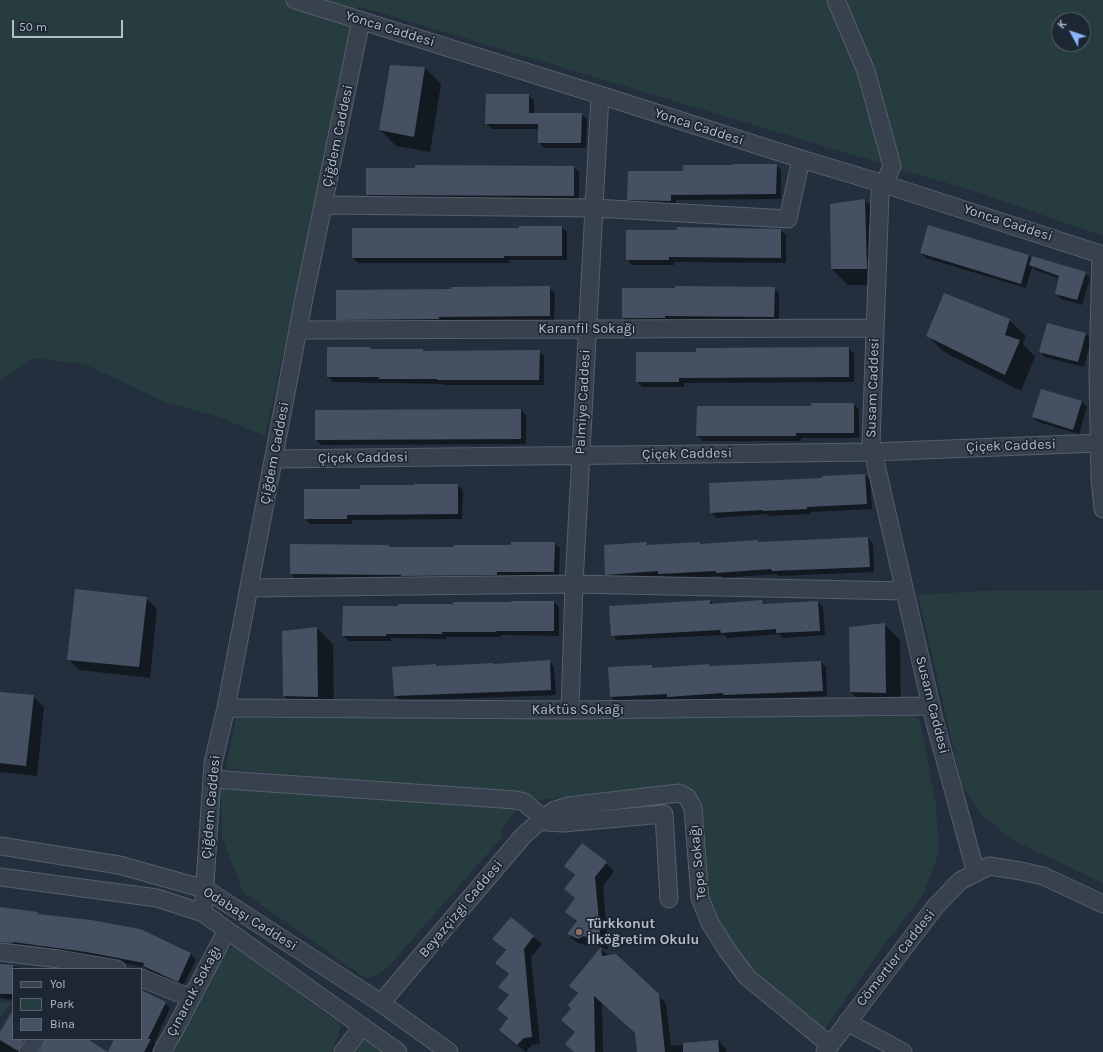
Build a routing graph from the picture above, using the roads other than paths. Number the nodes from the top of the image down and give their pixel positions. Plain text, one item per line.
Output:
1 (295, 0) edge
2 (836, 0) edge
3 (361, 20) junction
4 (600, 95) junction
5 (801, 159) junction
6 (884, 184) junction
7 (324, 205) junction
8 (594, 208) junction
9 (1102, 254) edge
10 (875, 328) junction
11 (587, 329) junction
12 (298, 330) junction
13 (1099, 443) junction
14 (873, 452) junction
15 (581, 455) junction
16 (274, 459) junction
17 (1103, 509) edge
18 (574, 584) junction
19 (249, 588) junction
20 (905, 591) junction
21 (931, 706) junction
22 (226, 708) junction
23 (570, 710) junction
24 (212, 779) junction
25 (687, 797) joint
26 (543, 818) junction
27 (0, 846) edge
28 (976, 873) junction
29 (0, 877) edge
30 (205, 889) junction
31 (669, 899) dead end
32 (1103, 904) edge
33 (203, 913) junction
34 (227, 930) junction
35 (0, 952) edge
36 (58, 964) edge
37 (106, 968) edge
38 (142, 978) edge
39 (191, 998) junction
40 (381, 1003) junction
41 (847, 1022) junction
42 (362, 1026) junction
43 (35, 1040) edge
44 (827, 1049) edge
45 (28, 1052) edge
46 (162, 1052) edge
47 (343, 1052) edge
48 (398, 1052) edge
49 (449, 1052) edge
50 (903, 1052) edge

1 - 3 street, Yonca Caddesi
2 - 6 street, Susam Caddesi
3 - 4 street, Yonca Caddesi
3 - 7 street, Çiğdem Caddesi
4 - 5 street, Yonca Caddesi
4 - 8 street, Palmiye Caddesi
5 - 6 street, Yonca Caddesi
5 - 8 street
6 - 9 street, Yonca Caddesi
6 - 10 street, Susam Caddesi
7 - 8 street
7 - 12 street, Çiğdem Caddesi
8 - 11 street, Palmiye Caddesi
9 - 13 street
10 - 11 street, Karanfil Sokağı
10 - 14 street, Susam Caddesi
11 - 12 street, Karanfil Sokağı
11 - 15 street, Palmiye Caddesi
12 - 16 street, Çiğdem Caddesi
13 - 14 street, Çiçek Caddesi
13 - 17 street
14 - 15 street, Çiçek Caddesi
14 - 20 street, Susam Caddesi
15 - 16 street, Çiçek Caddesi
15 - 18 street, Palmiye Caddesi
16 - 19 street, Çiğdem Caddesi
18 - 19 street
18 - 20 street
18 - 23 street, Palmiye Caddesi
19 - 22 street, Çiğdem Caddesi
20 - 21 street, Susam Caddesi
21 - 23 street, Kaktüs Sokağı
21 - 28 street, Susam Caddesi
22 - 23 street, Kaktüs Sokağı
22 - 24 street, Çiğdem Caddesi
24 - 26 street
24 - 30 street, Çiğdem Caddesi
25 - 26 street, Beyazçizgi Caddesi
25 - 44 street, Tepe Sokağı
26 - 31 street
26 - 40 street, Beyazçizgi Caddesi
27 - 30 street, Odabaşı Caddesi
28 - 32 street, Cömertler Caddesi
28 - 41 street, Cömertler Caddesi
29 - 33 street, Odabaşı Caddesi
30 - 33 street, Çiğdem Caddesi
30 - 40 street, Odabaşı Caddesi
33 - 34 street, Odabaşı Caddesi
34 - 39 street, Çınarcık Sokağı
34 - 42 street, Odabaşı Caddesi
35 - 36 street
36 - 37 street
38 - 39 street
39 - 46 street, Çınarcık Sokağı
40 - 49 street, Odabaşı Caddesi
41 - 44 street, Cömertler Caddesi
41 - 50 street
42 - 47 street
42 - 48 street, Odabaşı Caddesi
43 - 45 street

